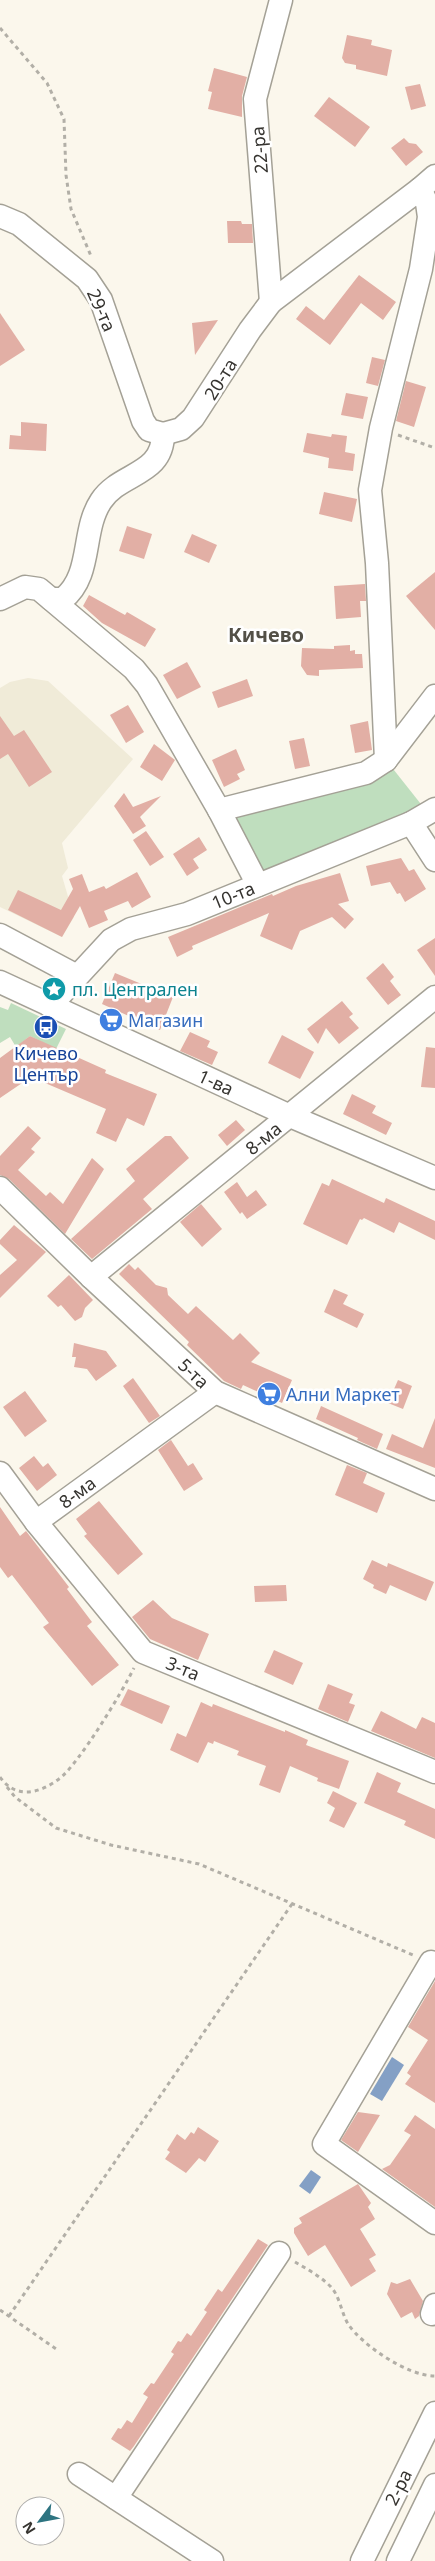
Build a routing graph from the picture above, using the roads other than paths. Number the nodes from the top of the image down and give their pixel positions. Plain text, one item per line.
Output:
1 (281, 0) edge
2 (428, 183) edge
3 (0, 216) edge
4 (271, 302) junction
5 (163, 434) junction
6 (0, 599) edge
7 (51, 599) junction
8 (435, 696) edge
9 (386, 760) junction
10 (435, 809) edge
11 (219, 810) junction
12 (411, 823) junction
13 (435, 860) edge
14 (258, 885) junction
15 (0, 935) edge
16 (77, 976) junction
17 (0, 982) edge
18 (435, 997) edge
19 (50, 1006) junction
20 (290, 1116) junction
21 (435, 1178) edge
22 (0, 1188) edge
23 (90, 1277) junction
24 (215, 1392) junction
25 (0, 1473) edge
26 (435, 1489) edge
27 (36, 1522) junction
28 (435, 1772) edge
29 (433, 1963) edge
30 (435, 2223) edge
31 (279, 2253) road end
32 (435, 2413) edge
33 (79, 2474) dead end
34 (435, 2485) edge
35 (116, 2498) junction
36 (212, 2561) edge
37 (362, 2561) edge
38 (398, 2561) edge

1 - 4 street, 22-ра
2 - 4 street, 20-та
2 - 9 street
3 - 5 street, 29-та
4 - 5 street, 20-та
5 - 7 street
6 - 7 street
7 - 11 street
8 - 9 street
9 - 11 street
10 - 12 street, 10-та
11 - 14 street
12 - 13 street
12 - 14 street, 10-та
14 - 16 street, 10-та
15 - 16 street
16 - 19 street, 10-та
17 - 19 street, 1-ва
18 - 20 street, 8-ма
19 - 20 street, 1-ва
20 - 21 street, 1-ва
20 - 23 street, 8-ма
22 - 23 street, 5-та
23 - 24 street, 5-та
24 - 26 street, 5-та
24 - 27 street, 8-ма
25 - 27 street, 3-та
27 - 28 street, 3-та
29 - 30 street
31 - 35 street
32 - 37 street, 2-ра
33 - 35 street
34 - 38 street
35 - 36 street

